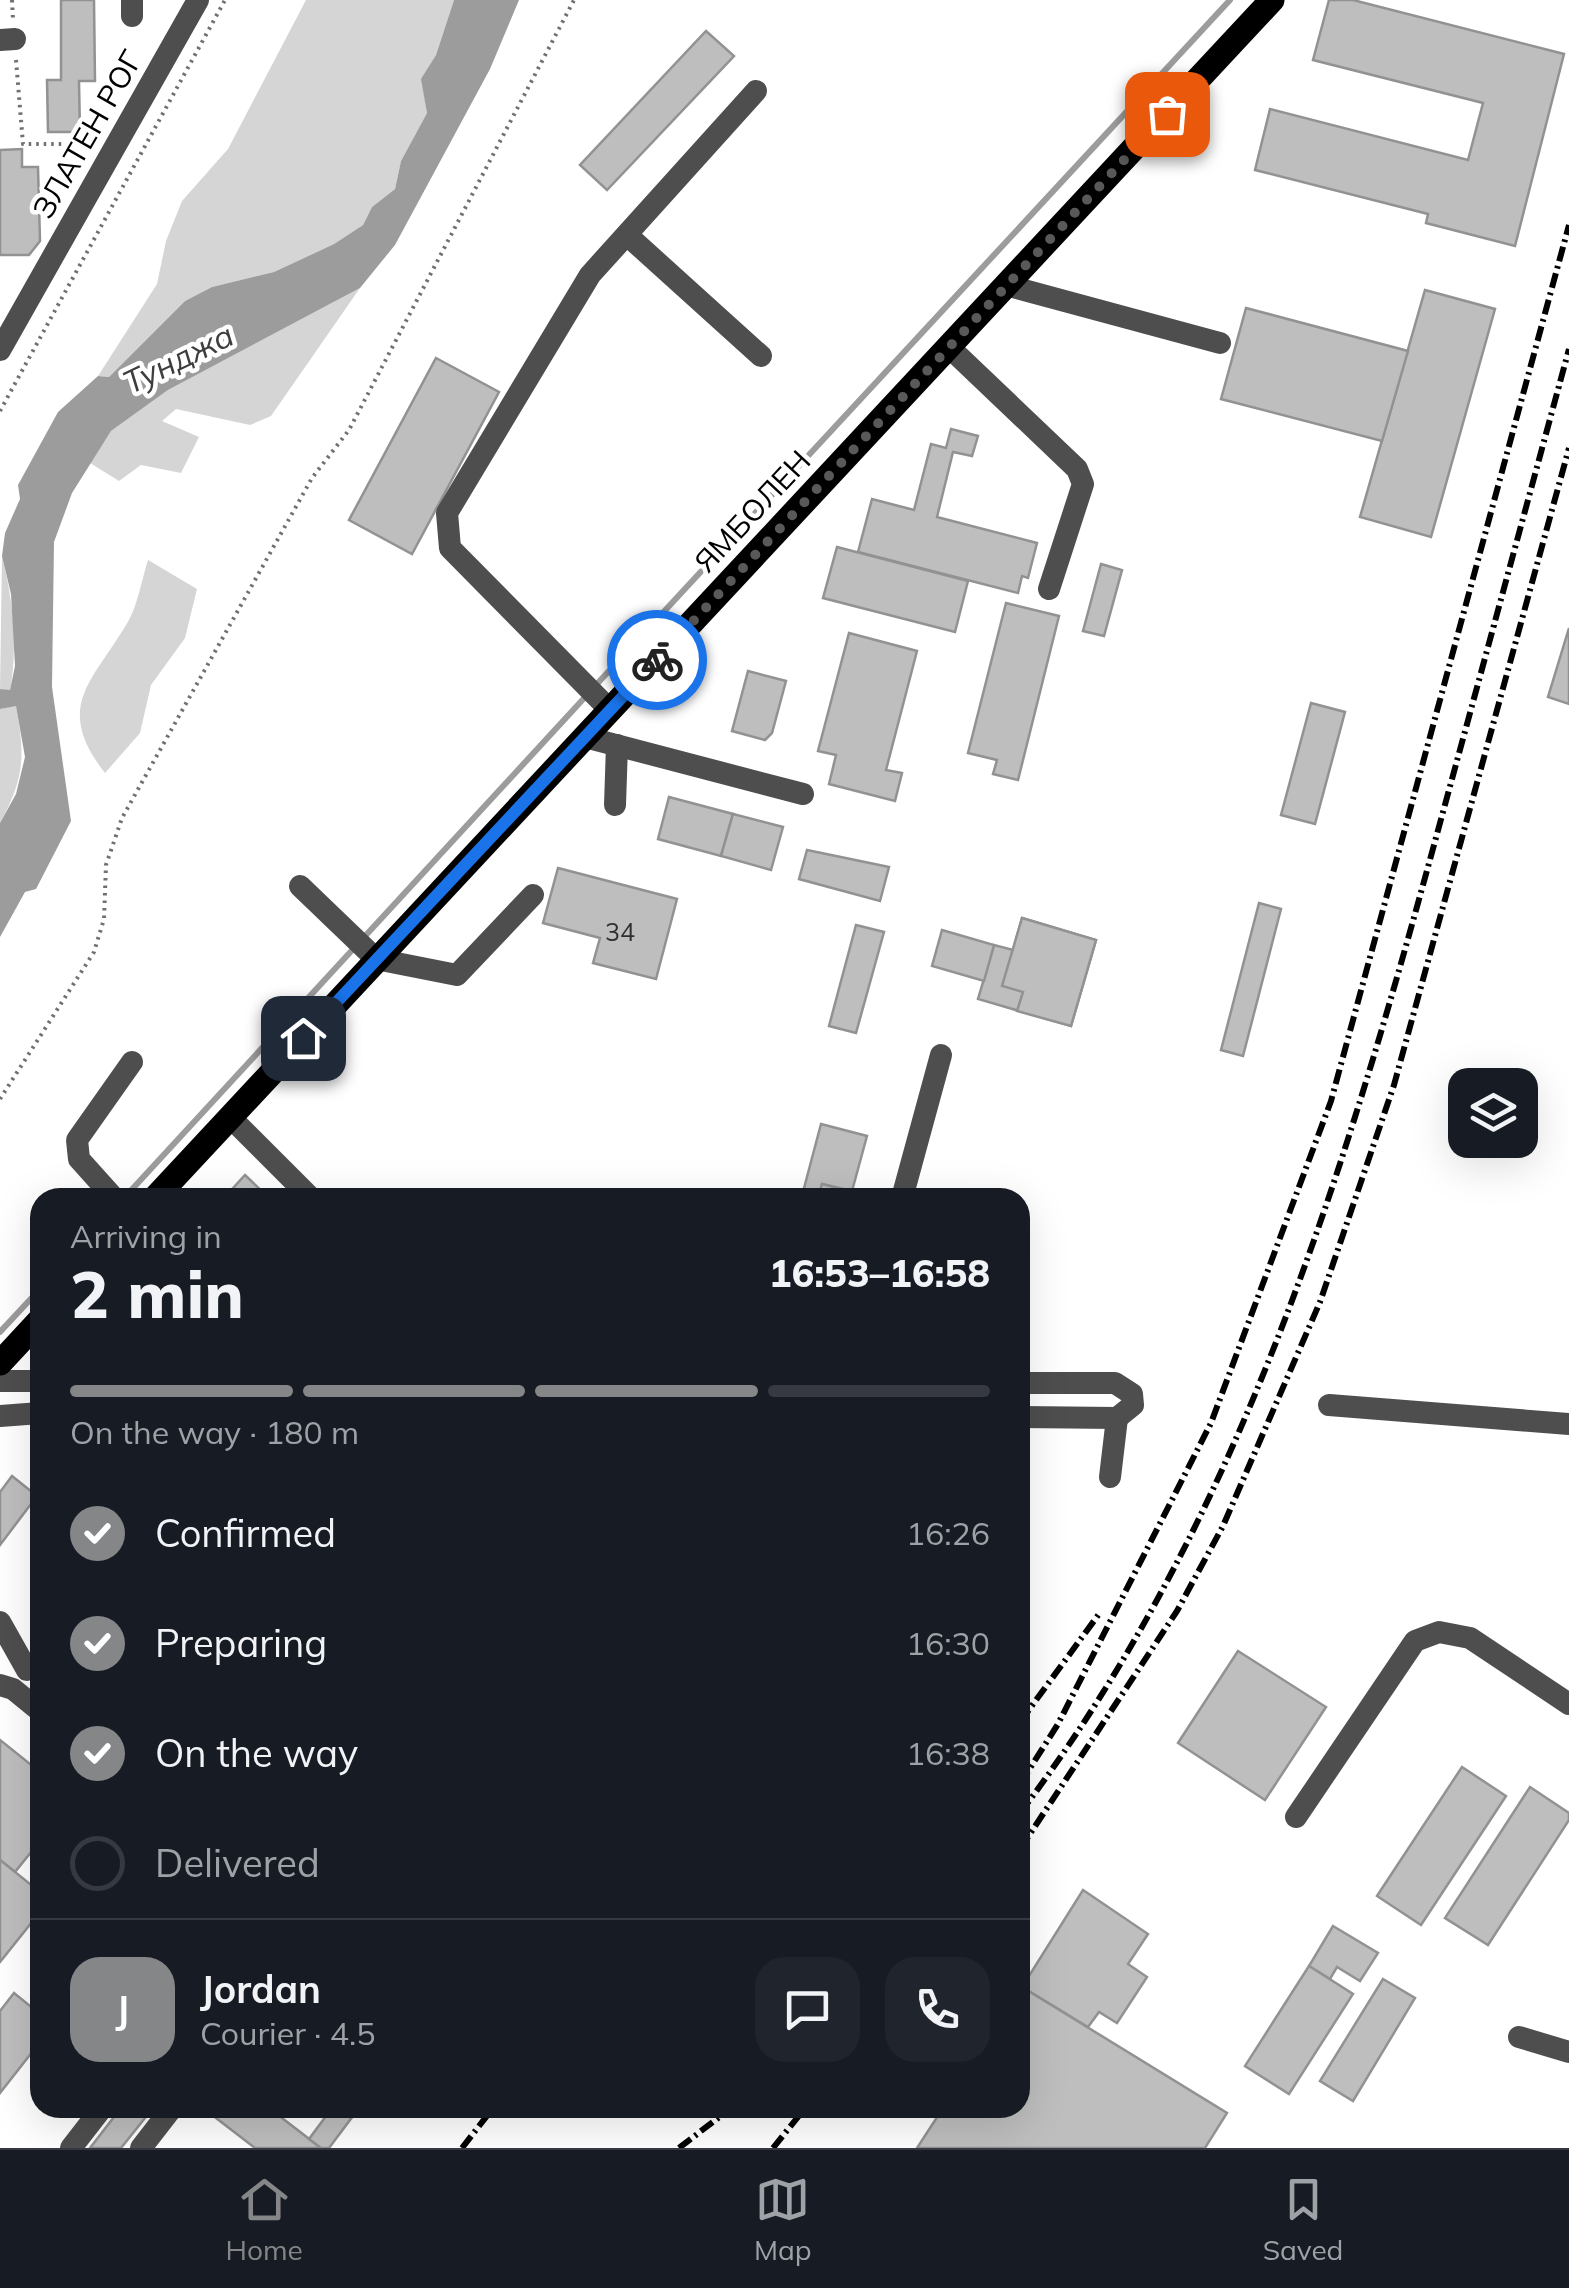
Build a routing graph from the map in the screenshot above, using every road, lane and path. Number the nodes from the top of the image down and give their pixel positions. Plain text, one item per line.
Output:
1 (12, 0) edge
2 (198, 0) edge
3 (226, 0) edge
4 (574, 0) edge
5 (1272, 0) edge
6 (7, 40) edge
7 (756, 91) dead end
8 (116, 144) junction
9 (626, 234) junction
10 (1009, 286) junction
11 (3, 340) edge
12 (1220, 343) dead end
13 (950, 348) junction
14 (761, 356) dead end
15 (0, 411) edge
16 (1049, 590) dead end
17 (610, 710) junction
18 (584, 737) junction
19 (617, 745) junction
20 (803, 794) dead end
21 (615, 805) dead end
22 (300, 886) dead end
23 (533, 895) dead end
24 (376, 959) junction
25 (941, 1055) dead end
26 (132, 1062) dead end
27 (0, 1099) edge
28 (230, 1117) junction
29 (106, 1188) edge
30 (164, 1188) edge
31 (301, 1188) edge
32 (905, 1188) edge
33 (30, 1331) edge
34 (0, 1363) edge
35 (0, 1381) edge
36 (30, 1381) edge
37 (1030, 1383) edge
38 (1330, 1405) dead end
39 (30, 1414) edge
40 (0, 1416) edge
41 (1030, 1417) edge
42 (1117, 1418) junction
43 (1569, 1424) edge
44 (1110, 1477) dead end
45 (0, 1622) edge
46 (20, 1674) edge
47 (1569, 1704) edge
48 (1296, 1817) dead end
49 (1519, 2037) dead end
50 (1569, 2052) edge
51 (94, 2118) edge
52 (164, 2118) edge
53 (71, 2148) edge
54 (141, 2148) edge

1 - 6 path
2 - 8 street, ЗЛАТЕН РОГ
3 - 15 path
4 - 27 path
5 - 10 main road, ЯМБОЛЕН
6 - 8 path
7 - 9 street
8 - 11 street, ЗЛАТЕН РОГ
9 - 14 street
9 - 17 street
10 - 12 street
10 - 13 main road, ЯМБОЛЕН
13 - 16 street
13 - 17 main road, ЯМБОЛЕН
17 - 18 main road, ЯМБОЛЕН
18 - 19 street
18 - 24 main road, ЯМБОЛЕН
19 - 20 street
19 - 21 street
22 - 24 street
23 - 24 street
24 - 28 main road, ЯМБОЛЕН
25 - 32 street
26 - 29 street
28 - 30 main road, ЯМБОЛЕН
28 - 31 street
33 - 34 main road
35 - 36 street
37 - 42 street
38 - 43 street
39 - 40 street
41 - 42 street
42 - 44 street
45 - 46 street
47 - 48 street
49 - 50 street
51 - 53 street
52 - 54 street

